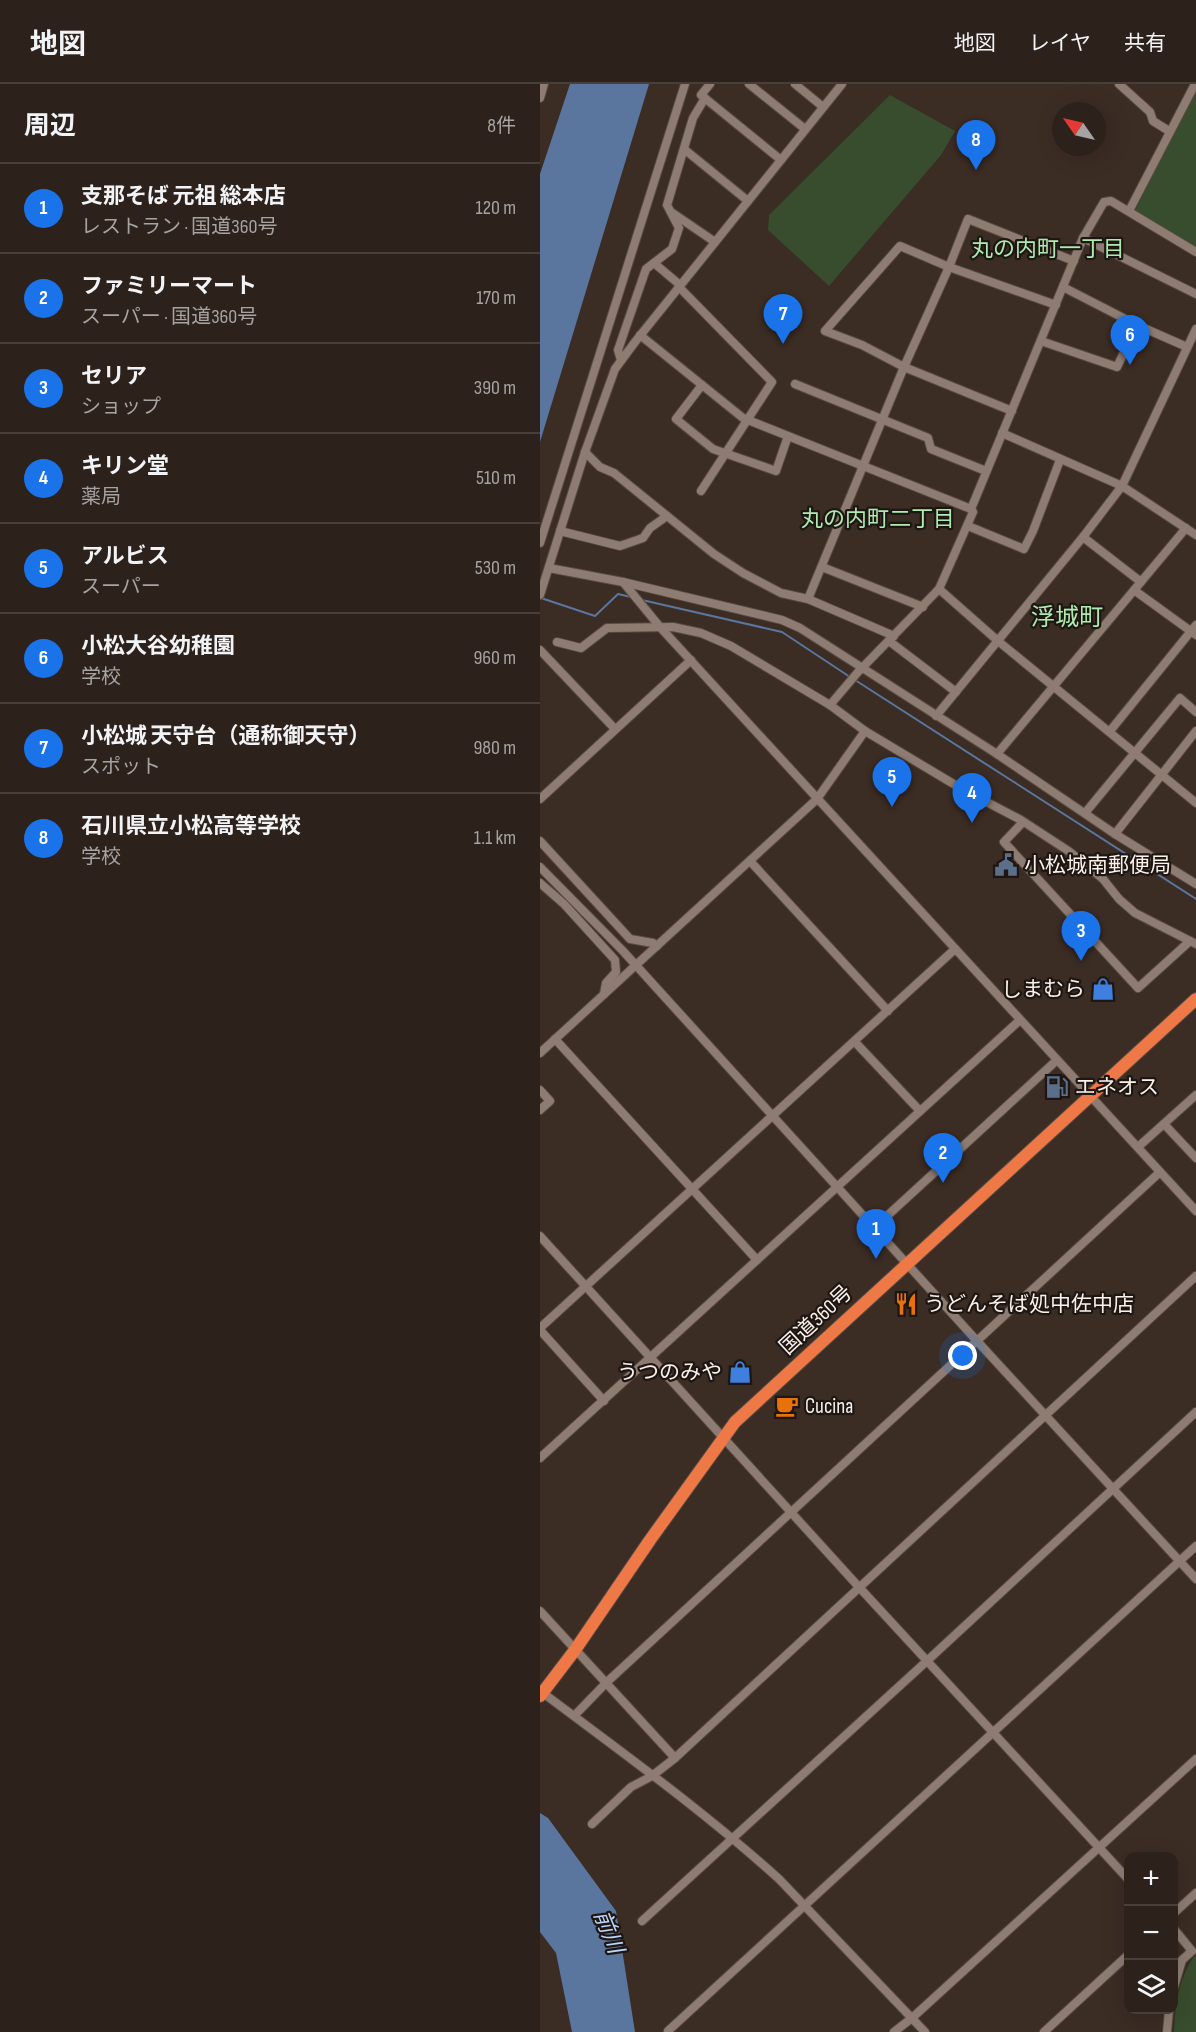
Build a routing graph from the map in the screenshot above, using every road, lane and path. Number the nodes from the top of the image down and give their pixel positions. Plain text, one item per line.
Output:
1 (685, 84) edge
2 (710, 84) edge
3 (749, 84) edge
4 (795, 84) edge
5 (842, 84) edge
6 (1119, 84) edge
7 (1195, 84) edge
8 (542, 85) edge
9 (540, 98) edge
10 (705, 98) junction
11 (823, 107) junction
12 (806, 129) junction
13 (1169, 131) junction
14 (684, 149) junction
15 (781, 160) junction
16 (748, 201) junction
17 (1130, 211) junction
18 (670, 212) junction
19 (1083, 238) junction
20 (715, 242) junction
21 (1196, 252) edge
22 (1074, 261) junction
23 (654, 263) junction
24 (949, 267) junction
25 (679, 286) junction
26 (1063, 287) junction
27 (1196, 294) edge
28 (1056, 305) junction
29 (1137, 325) junction
30 (1196, 329) edge
31 (640, 335) junction
32 (1041, 341) junction
33 (1187, 347) junction
34 (621, 360) junction
35 (904, 367) junction
36 (795, 384) dead end
37 (702, 385) junction
38 (1012, 411) junction
39 (748, 420) junction
40 (883, 420) junction
41 (1002, 434) junction
42 (788, 436) junction
43 (585, 452) junction
44 (726, 453) junction
45 (1060, 460) junction
46 (864, 466) junction
47 (987, 471) junction
48 (1122, 486) junction
49 (701, 491) dead end
50 (971, 509) junction
51 (667, 516) junction
52 (968, 526) junction
53 (1186, 528) junction
54 (560, 531) junction
55 (1196, 534) edge
56 (1083, 537) junction
57 (540, 543) edge
58 (822, 567) junction
59 (549, 568) junction
60 (623, 582) junction
61 (1141, 582) junction
62 (939, 589) junction
63 (1134, 590) junction
64 (540, 595) edge
65 (808, 599) junction
66 (923, 607) junction
67 (660, 627) junction
68 (1194, 630) edge
69 (892, 638) junction
70 (998, 641) junction
71 (557, 642) dead end
72 (540, 650) edge
73 (691, 660) junction
74 (860, 670) junction
75 (1055, 685) junction
76 (956, 692) junction
77 (830, 705) junction
78 (1196, 712) edge
79 (936, 716) junction
80 (615, 729) junction
81 (865, 731) junction
82 (1110, 731) junction
83 (1196, 731) edge
84 (1135, 751) junction
85 (997, 754) junction
86 (1163, 774) junction
87 (540, 799) edge
88 (818, 799) junction
89 (1196, 803) edge
90 (1085, 813) junction
91 (1023, 822) junction
92 (1115, 834) junction
93 (540, 842) edge
94 (750, 861) junction
95 (540, 867) edge
96 (540, 883) edge
97 (1196, 884) edge
98 (1193, 943) edge
99 (657, 946) junction
100 (956, 949) junction
101 (635, 966) junction
102 (604, 994) junction
103 (1196, 999) edge
104 (888, 1011) junction
105 (1020, 1020) junction
106 (555, 1039) junction
107 (855, 1041) junction
108 (540, 1053) edge
109 (1056, 1060) junction
110 (540, 1090) edge
111 (1090, 1096) junction
112 (1195, 1098) edge
113 (540, 1110) edge
114 (920, 1111) junction
115 (773, 1116) junction
116 (1164, 1124) junction
117 (1138, 1148) junction
118 (1196, 1158) edge
119 (1160, 1172) junction
120 (837, 1187) junction
121 (692, 1189) junction
122 (1196, 1211) edge
123 (875, 1227) junction
124 (540, 1236) edge
125 (757, 1260) junction
126 (907, 1263) junction
127 (1196, 1276) edge
128 (586, 1286) junction
129 (540, 1329) edge
130 (977, 1341) junction
131 (651, 1358) junction
132 (604, 1401) junction
133 (1196, 1412) edge
134 (1046, 1416) junction
135 (723, 1437) junction
136 (540, 1458) edge
137 (1113, 1488) junction
138 (792, 1513) junction
139 (1196, 1546) edge
140 (1179, 1561) junction
141 (1196, 1579) edge
142 (858, 1586) junction
143 (540, 1611) edge
144 (575, 1650) junction
145 (928, 1660) junction
146 (607, 1682) junction
147 (541, 1697) edge
148 (574, 1716) junction
149 (992, 1732) junction
150 (675, 1758) junction
151 (1196, 1759) edge
152 (652, 1776) junction
153 (592, 1824) dead end
154 (732, 1838) junction
155 (1100, 1846) junction
156 (1124, 1874) edge
157 (1196, 1893) edge
158 (804, 1905) junction
159 (1178, 1909) edge
160 (642, 1921) dead end
161 (1178, 1935) edge
162 (1124, 1958) edge
163 (1178, 1972) edge
164 (1169, 2014) edge
165 (912, 2018) junction
166 (668, 2031) edge
167 (894, 2032) edge
168 (925, 2032) edge
169 (1044, 2032) edge
170 (1167, 2032) edge

1 - 57 street
2 - 10 street
3 - 12 street
4 - 11 street
5 - 11 street
6 - 13 street
7 - 13 street
8 - 9 street
10 - 14 street
10 - 15 street
11 - 12 street
12 - 15 street
13 - 17 street
14 - 16 street
14 - 18 street
15 - 16 street
16 - 20 street
17 - 19 street
17 - 21 street
18 - 20 street
18 - 23 street
19 - 22 street
19 - 27 street
20 - 25 street
22 - 24 street
22 - 26 street
23 - 25 street
23 - 34 street
24 - 28 street
24 - 35 street
24 - 35 street
25 - 31 street
25 - 39 street
26 - 28 street
26 - 29 street
28 - 32 street
29 - 32 street
29 - 33 street
30 - 33 street
31 - 34 street
31 - 37 street
32 - 38 street
33 - 48 street
34 - 43 street
35 - 38 street
35 - 40 street
36 - 40 street
37 - 39 street
37 - 44 street
38 - 41 street
39 - 42 street
39 - 44 street
40 - 46 street
40 - 47 street
41 - 45 street
41 - 47 street
42 - 44 street
42 - 46 street
43 - 51 street
43 - 54 street
44 - 49 street
45 - 48 street
45 - 52 street
46 - 50 street
46 - 58 street
47 - 50 street
48 - 53 street
48 - 56 street
50 - 52 street
51 - 54 street
51 - 65 street
52 - 62 street
53 - 55 street
53 - 61 street
54 - 59 street
56 - 61 street
56 - 70 street
58 - 65 street
58 - 66 street
59 - 60 street
59 - 64 street
60 - 67 street
60 - 74 street
61 - 63 street
62 - 66 street
62 - 70 street
63 - 68 street
63 - 75 street
65 - 69 street
66 - 69 street
67 - 71 street
67 - 73 street
67 - 77 street
68 - 82 street
69 - 74 street
69 - 76 street
70 - 75 street
70 - 76 street
72 - 80 street
73 - 80 street
73 - 88 street
74 - 77 street
74 - 79 street
75 - 82 street
75 - 85 street
76 - 79 street
77 - 81 street
78 - 84 street
79 - 85 street
80 - 87 street
81 - 88 street
81 - 91 street
82 - 84 street
83 - 86 street
84 - 86 street
84 - 90 street
85 - 90 street
86 - 89 street
86 - 92 street
88 - 94 street
88 - 100 street
90 - 92 street
91 - 98 street
91 - 98 street
92 - 97 street
93 - 99 street
94 - 99 street
94 - 104 street
95 - 101 street
96 - 102 street
99 - 101 street
100 - 104 street
100 - 105 street
101 - 102 street
101 - 115 street
102 - 106 street
103 - 111 highway, 国道360号
104 - 107 street
105 - 109 street
105 - 114 street
106 - 108 street
106 - 121 street
107 - 114 street
107 - 115 street
109 - 111 street
109 - 123 street
110 - 113 street
111 - 117 street
111 - 126 highway, 国道360号
112 - 116 street
114 - 120 street
115 - 120 street
115 - 121 street
116 - 117 street
116 - 118 street
117 - 119 street
119 - 122 street
119 - 130 street
120 - 123 street
120 - 125 street
121 - 125 street
121 - 128 street
123 - 126 street
124 - 128 street
125 - 131 street
126 - 130 street
126 - 135 highway, 国道360号
127 - 134 street
128 - 129 street
128 - 131 street
129 - 132 street
130 - 134 street
130 - 138 street
131 - 132 street
131 - 135 street
132 - 136 street
133 - 137 street
134 - 137 street
134 - 142 street
135 - 138 street
135 - 144 highway, 国道360号
137 - 140 street
137 - 145 street
138 - 142 street
138 - 146 street
139 - 140 street
140 - 141 street
140 - 149 street
142 - 145 street
142 - 150 street
143 - 144 street
144 - 146 street
144 - 147 highway, 国道360号
145 - 149 street
145 - 154 street
146 - 148 street
146 - 150 street
147 - 148 street
148 - 152 street
149 - 155 street
149 - 158 street
150 - 152 street
151 - 155 street
152 - 153 street
152 - 154 street
154 - 158 street
154 - 160 street
155 - 156 street
155 - 165 street
157 - 159 street
158 - 165 street
158 - 166 street
161 - 163 street
162 - 169 street
164 - 170 street
165 - 167 street
165 - 168 street

